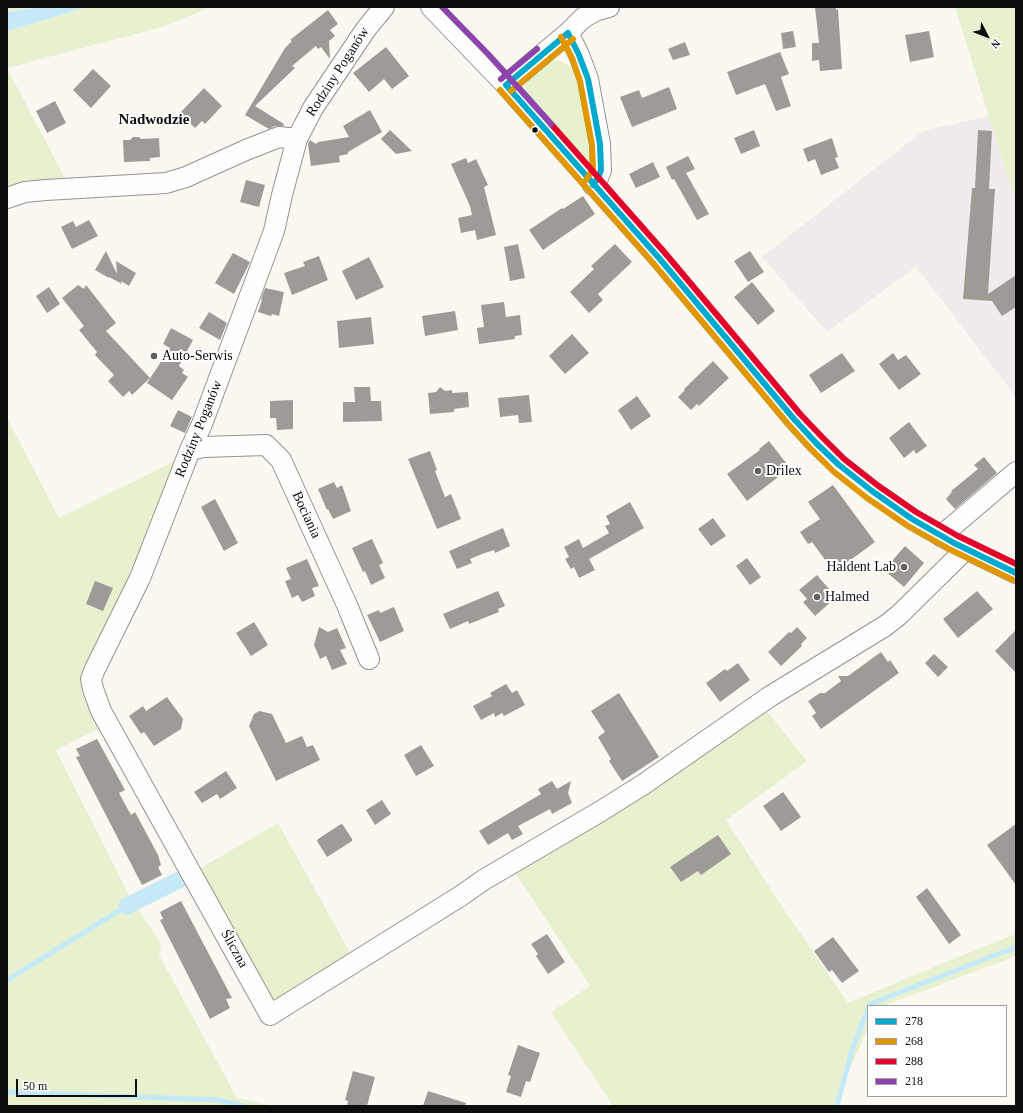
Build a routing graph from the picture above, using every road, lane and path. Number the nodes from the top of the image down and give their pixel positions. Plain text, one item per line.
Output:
1 (384, 7) edge
2 (431, 7) edge
3 (609, 7) edge
4 (568, 33) junction
5 (506, 85) junction
6 (297, 139) junction
7 (593, 185) junction
8 (7, 198) edge
9 (190, 450) junction
10 (1016, 472) edge
11 (941, 536) junction
12 (966, 549) junction
13 (1016, 573) edge
14 (369, 659) dead end
15 (93, 688) joint

1 - 6 street, Rodziny Poganów
2 - 5 street
3 - 4 street
4 - 5 street
4 - 7 street
5 - 7 street
6 - 8 street
6 - 9 street, Rodziny Poganów
7 - 11 street
9 - 14 street, Bociania
9 - 15 street, Rodziny Poganów
10 - 11 street
11 - 12 street
12 - 13 street
12 - 15 street, Śliczna

